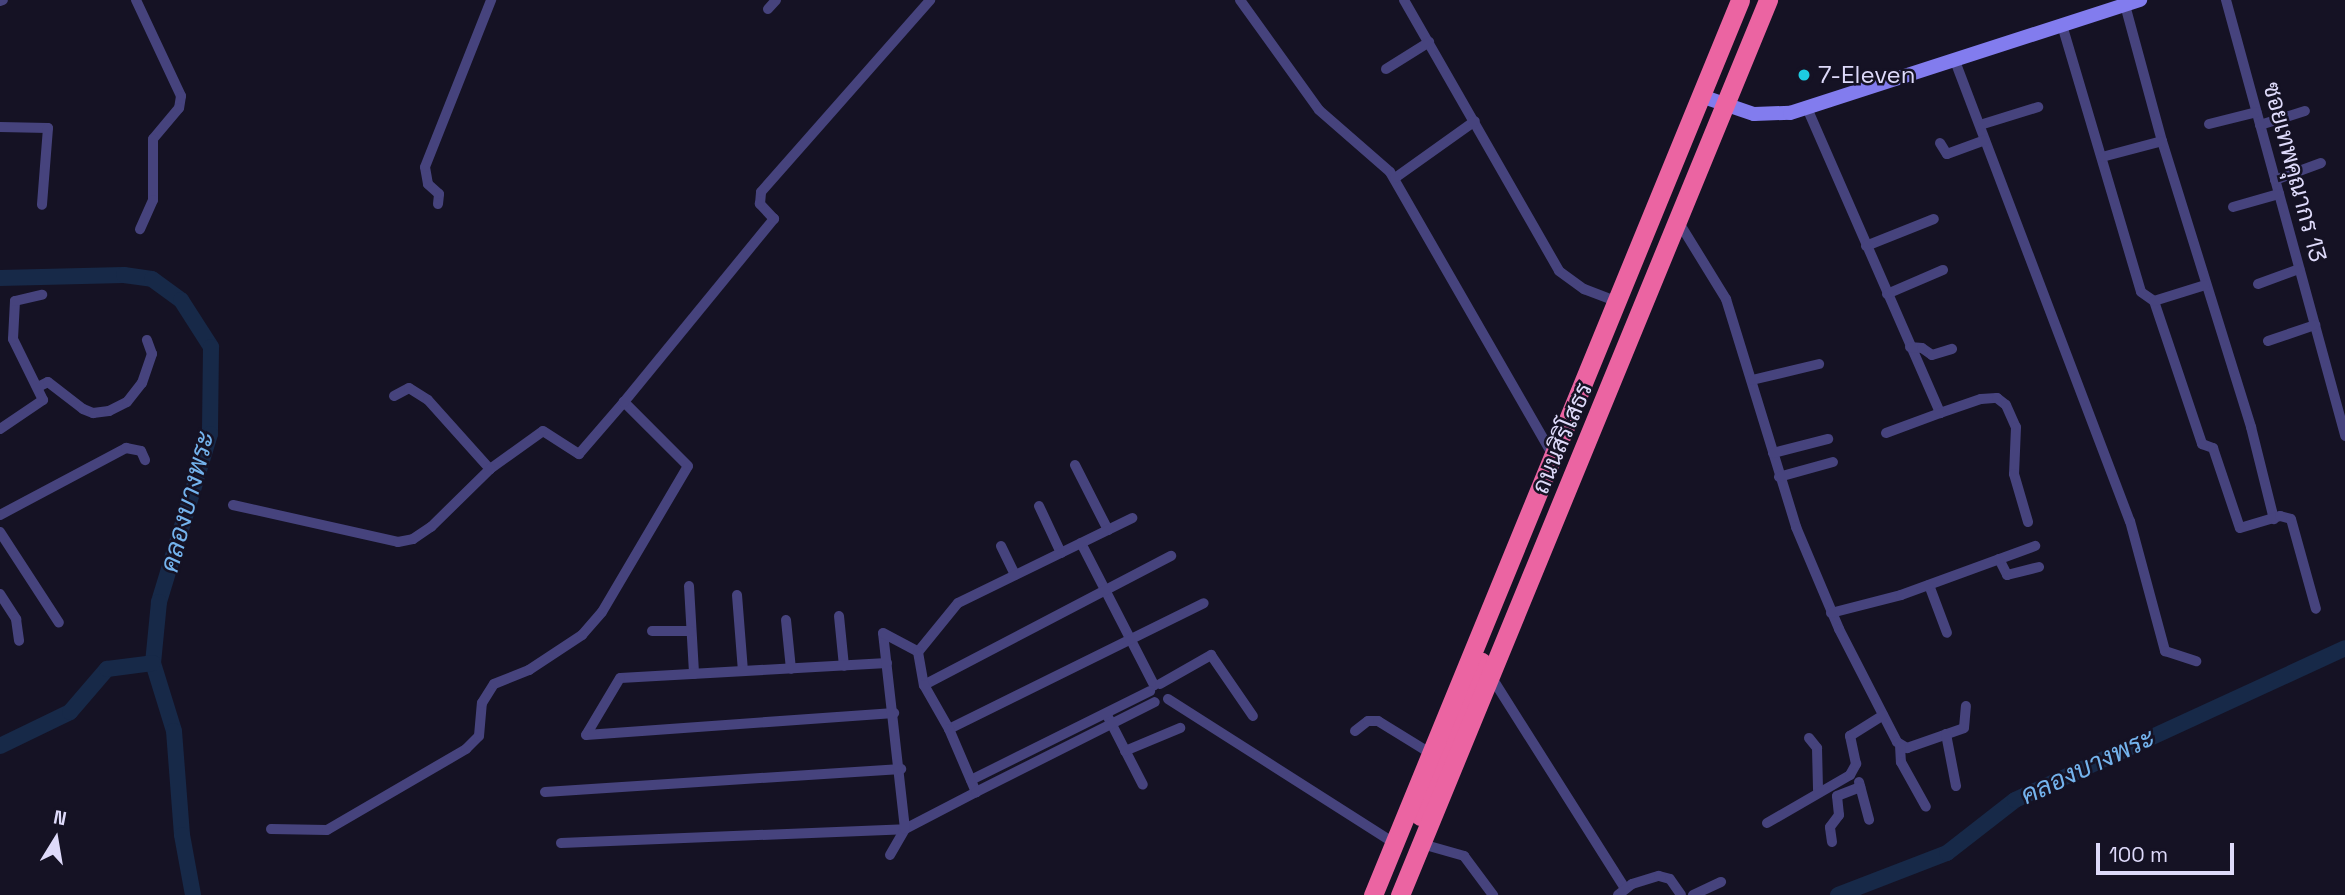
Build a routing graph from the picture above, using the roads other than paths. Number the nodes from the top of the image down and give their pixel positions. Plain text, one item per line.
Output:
1 (136, 0) edge
2 (491, 0) edge
3 (930, 0) edge
4 (1240, 0) edge
5 (1404, 0) edge
6 (1740, 0) edge
7 (1768, 0) edge
8 (2140, 0) edge
9 (2226, 0) edge
10 (2125, 5) junction
11 (2062, 25) junction
12 (1429, 42) junction
13 (1955, 61) junction
14 (1386, 69) dead end
15 (1701, 96) junction
16 (1725, 106) junction
17 (2038, 107) dead end
18 (1807, 108) junction
19 (2305, 111) dead end
20 (2257, 112) junction
21 (1475, 121) junction
22 (2208, 124) dead end
23 (1980, 125) junction
24 (2260, 125) junction
25 (0, 127) edge
26 (1985, 140) junction
27 (2162, 141) junction
28 (1940, 143) dead end
29 (2102, 157) junction
30 (2321, 163) dead end
31 (1395, 178) junction
32 (2275, 180) junction
33 (2279, 194) junction
34 (438, 204) dead end
35 (43, 205) dead end
36 (2233, 207) dead end
37 (1934, 219) dead end
38 (1678, 221) junction
39 (140, 229) dead end
40 (1866, 246) junction
41 (2299, 269) junction
42 (1944, 270) dead end
43 (2258, 284) dead end
44 (2205, 285) junction
45 (1887, 294) junction
46 (42, 295) dead end
47 (1616, 301) junction
48 (2154, 301) junction
49 (2315, 326) junction
50 (147, 340) dead end
51 (2268, 341) dead end
52 (1910, 347) junction
53 (1952, 349) dead end
54 (1819, 364) dead end
55 (1752, 380) junction
56 (38, 387) junction
57 (394, 396) dead end
58 (624, 402) junction
59 (1940, 413) junction
60 (0, 429) edge
61 (1886, 433) dead end
62 (2345, 436) edge
63 (1828, 439) dead end
64 (1773, 453) junction
65 (1553, 455) junction
66 (145, 460) dead end
67 (1833, 462) dead end
68 (1075, 465) dead end
69 (490, 469) junction
70 (1779, 477) junction
71 (233, 505) dead end
72 (1039, 506) dead end
73 (0, 515) edge
74 (1132, 518) dead end
75 (2274, 519) junction
76 (2028, 522) dead end
77 (1108, 530) junction
78 (0, 532) edge
79 (1081, 543) junction
80 (1001, 546) dead end
81 (2035, 546) dead end
82 (1515, 549) junction
83 (1061, 553) junction
84 (1171, 555) dead end
85 (1999, 559) junction
86 (2039, 567) dead end
87 (1015, 575) junction
88 (1929, 585) junction
89 (689, 586) dead end
90 (1105, 588) junction
91 (0, 594) edge
92 (737, 595) dead end
93 (1204, 603) dead end
94 (2316, 609) dead end
95 (1831, 613) junction
96 (838, 617) dead end
97 (786, 620) dead end
98 (59, 623) dead end
99 (652, 631) dead end
100 (691, 631) junction
101 (1947, 633) dead end
102 (1130, 638) junction
103 (19, 641) dead end
104 (918, 652) junction
105 (2196, 662) dead end
106 (887, 663) junction
107 (844, 666) junction
108 (790, 669) junction
109 (743, 671) junction
110 (694, 674) junction
111 (1492, 678) junction
112 (924, 685) junction
113 (1155, 687) junction
114 (1168, 699) junction
115 (1155, 702) junction
116 (1966, 706) dead end
117 (1105, 712) junction
118 (894, 713) junction
119 (1883, 715) junction
120 (1253, 716) dead end
121 (1110, 723) junction
122 (1180, 728) dead end
123 (949, 729) junction
124 (1355, 731) dead end
125 (1946, 734) junction
126 (1809, 738) dead end
127 (1900, 745) junction
128 (1125, 751) junction
129 (1430, 754) junction
130 (1854, 768) junction
131 (901, 769) junction
132 (971, 780) junction
133 (1143, 785) dead end
134 (1956, 786) dead end
135 (1860, 787) junction
136 (1818, 790) junction
137 (545, 792) dead end
138 (976, 792) junction
139 (1926, 807) dead end
140 (1869, 820) dead end
141 (1768, 823) dead end
142 (271, 828) dead end
143 (905, 829) junction
144 (1418, 836) junction
145 (1832, 842) dead end
146 (1394, 843) junction
147 (561, 844) dead end
148 (890, 855) dead end
149 (1721, 882) dead end
150 (1621, 892) edge
151 (1373, 895) edge
152 (1387, 895) edge
153 (1400, 895) edge
154 (1493, 895) edge
155 (1681, 895) edge
156 (1693, 895) edge

1 - 39 street
2 - 34 street
3 - 58 street
4 - 31 street
5 - 12 street
6 - 15 highway, ถนนสิริโสธร
7 - 16 highway, ถนนสิริโสธร
8 - 10 main road
9 - 20 street, ซอยเทพคุณากร 13
10 - 11 main road
10 - 27 street
11 - 13 main road
11 - 29 street
12 - 14 street
12 - 21 street
13 - 18 main road
13 - 23 street
15 - 16 main road
15 - 47 highway, ถนนสิริโสธร
16 - 18 main road
16 - 38 highway, ถนนสิริโสธร
17 - 23 street
18 - 40 street
19 - 24 street
20 - 22 street
20 - 24 street, ซอยเทพคุณากร 13
21 - 31 street
21 - 47 street
23 - 26 street
24 - 32 street, ซอยเทพคุณากร 13
25 - 35 street
26 - 28 street
26 - 105 street
27 - 29 street
27 - 44 street
29 - 48 street
30 - 32 street
31 - 65 street
32 - 33 street, ซอยเทพคุณากร 13
33 - 36 street
33 - 41 street, ซอยเทพคุณากร 13
37 - 40 street
38 - 55 street
38 - 111 highway, ถนนสิริโสธร
40 - 45 street
41 - 43 street
41 - 49 street, ซอยเทพคุณากร 13
42 - 45 street
44 - 48 street
44 - 75 street
45 - 52 street
46 - 56 street
47 - 65 highway, ถนนสิริโสธร
48 - 75 street
49 - 51 street
49 - 62 street, ซอยเทพคุณากร 13
50 - 56 street
52 - 53 street
52 - 59 street
54 - 55 street
55 - 64 street
56 - 60 street
57 - 69 street
58 - 69 street
58 - 142 street
59 - 61 street
59 - 76 street
63 - 64 street
64 - 70 street
65 - 82 highway, ถนนสิริโสธร
66 - 73 street
67 - 70 street
68 - 77 street
69 - 71 street
70 - 95 street
72 - 83 street
74 - 77 street
75 - 94 street
77 - 79 street
78 - 98 street
79 - 83 street
79 - 90 street
80 - 87 street
81 - 85 street
82 - 129 highway, ถนนสิริโสธร
82 - 144 highway
83 - 87 street
84 - 90 street
85 - 86 street
85 - 88 street
87 - 104 street
88 - 95 street
88 - 101 street
89 - 100 street
90 - 102 street
90 - 112 street
91 - 103 street
92 - 109 street
93 - 102 street
95 - 119 street
96 - 107 street
97 - 108 street
99 - 100 street
100 - 110 street
102 - 113 street
102 - 123 street
104 - 106 street
104 - 112 street
106 - 107 street
106 - 118 street
107 - 108 street
108 - 109 street
109 - 110 street
110 - 118 street
111 - 144 highway, ถนนสิริโสธร
111 - 150 street
112 - 123 street
113 - 114 street
113 - 115 street
113 - 117 street
113 - 120 street
114 - 115 street
114 - 146 street
115 - 121 street
116 - 125 street
117 - 121 street
117 - 132 street
118 - 131 street
119 - 127 street
119 - 130 street
121 - 128 street
121 - 138 street
122 - 128 street
123 - 132 street
124 - 129 street
125 - 127 street
125 - 134 street
126 - 136 street
127 - 139 street
128 - 133 street
129 - 146 highway, ถนนสิริโสธร
130 - 135 street
130 - 136 street
131 - 137 street
131 - 143 street
132 - 138 street
135 - 140 street
135 - 145 street
136 - 141 street
138 - 143 street
143 - 147 street
143 - 148 street
144 - 152 highway
144 - 153 highway, ถนนสิริโสธร
144 - 154 street
146 - 151 highway, ถนนสิริโสธร
149 - 156 street
150 - 155 street

